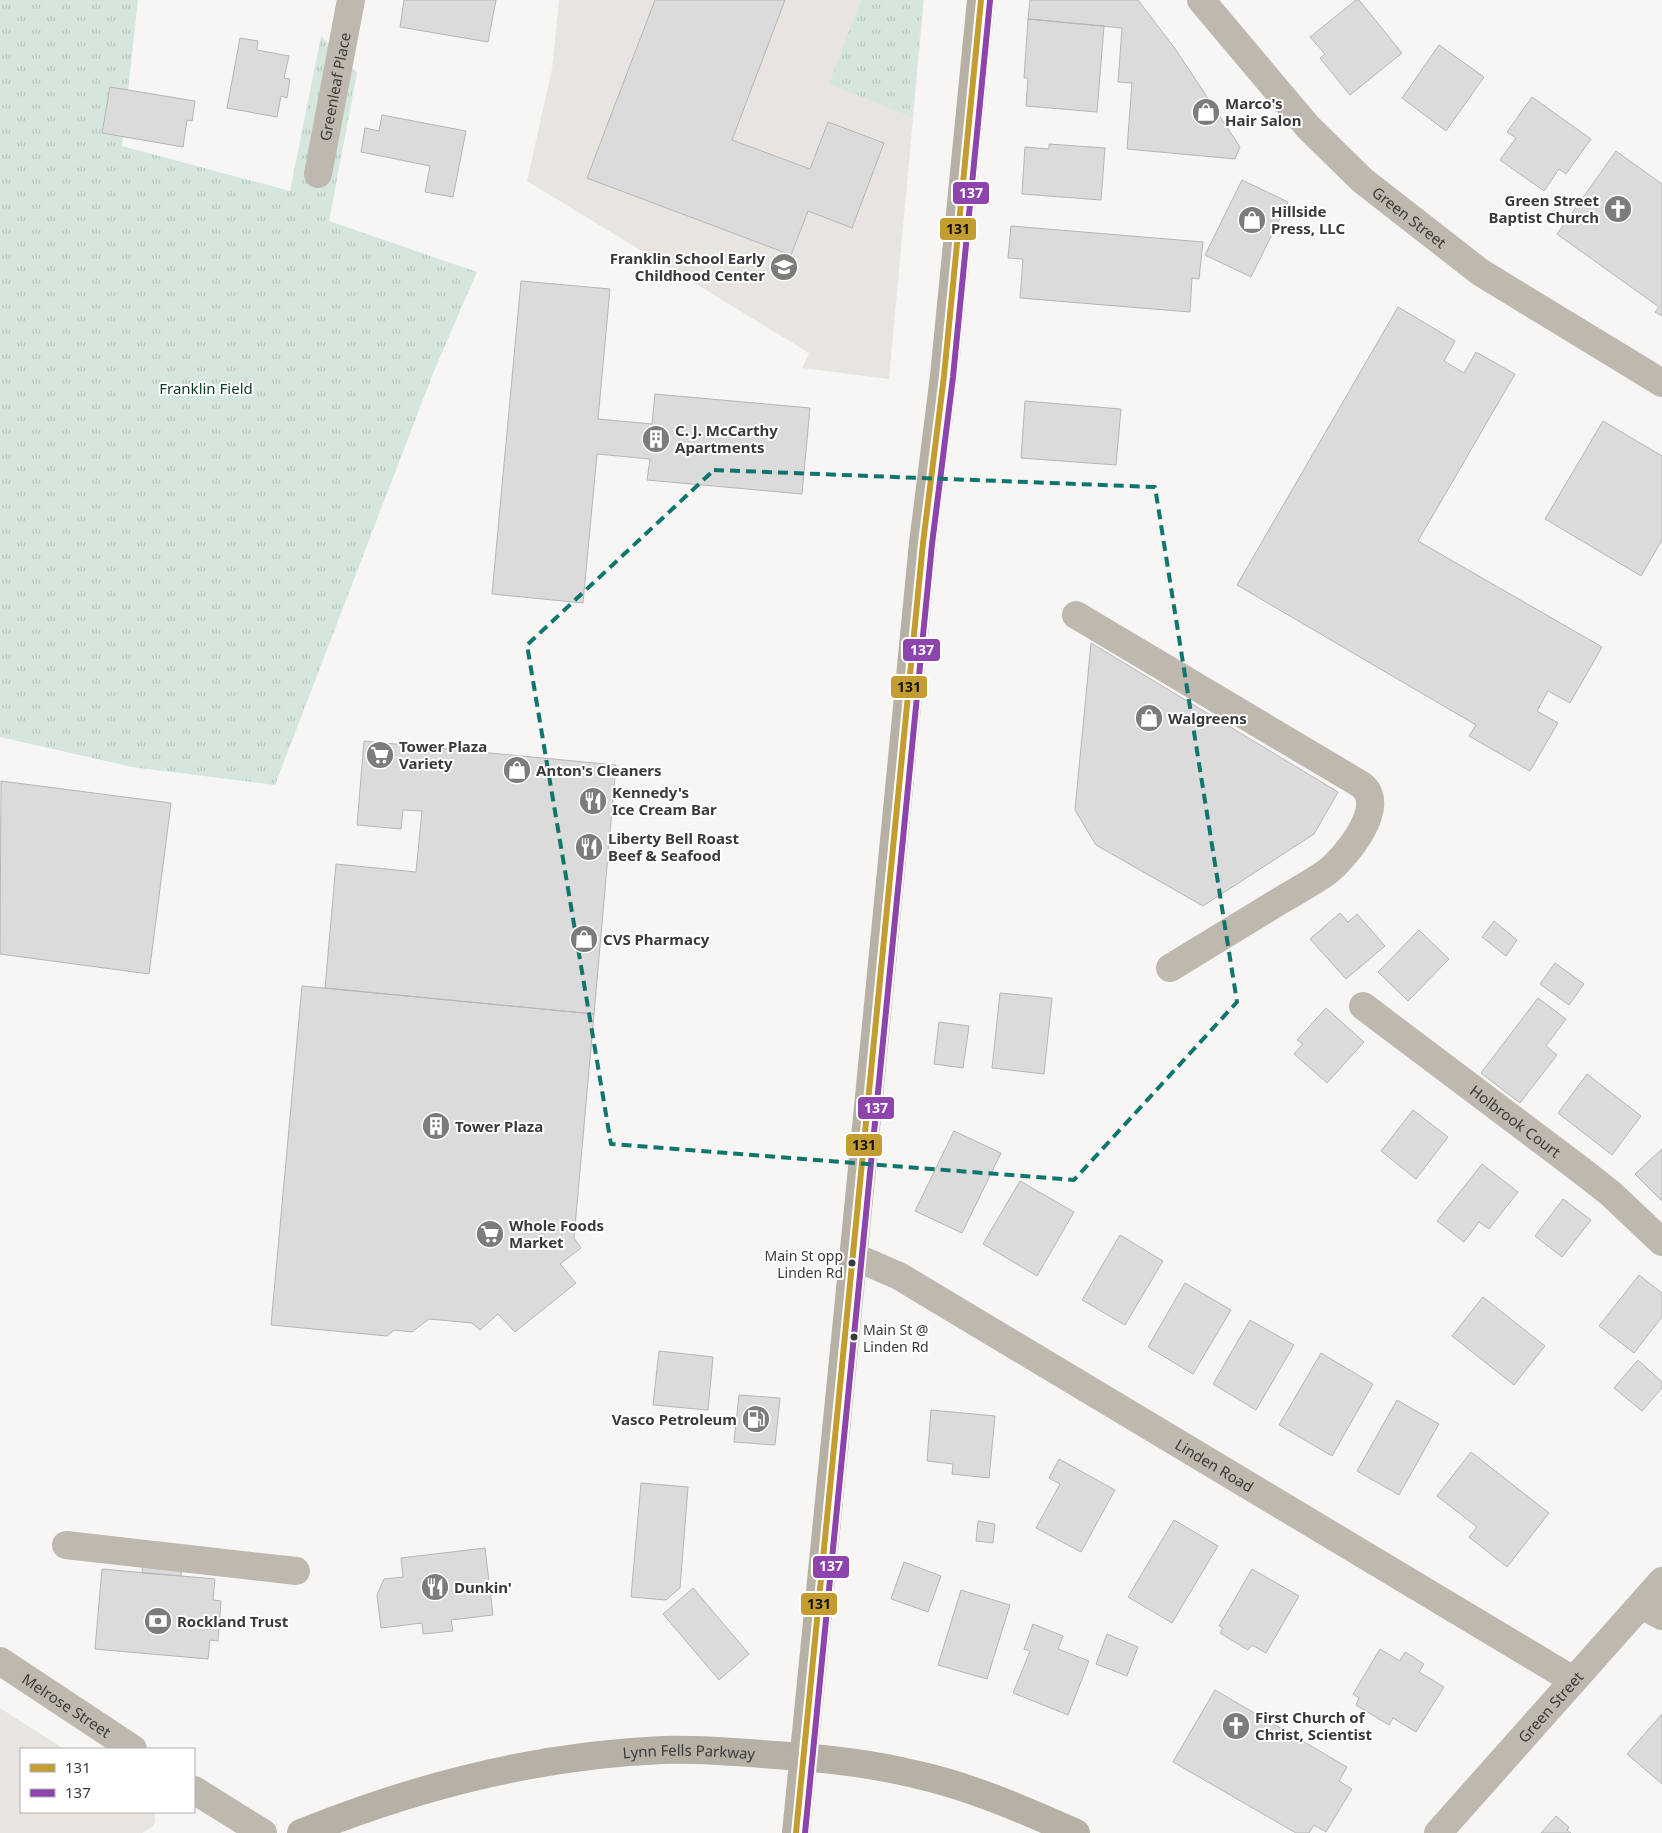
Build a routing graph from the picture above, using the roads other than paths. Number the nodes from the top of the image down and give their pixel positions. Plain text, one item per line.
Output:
1 (351, 0) edge
2 (981, 0) edge
3 (1201, 0) edge
4 (318, 174) dead end
5 (1662, 383) edge
6 (1076, 615) dead end
7 (1170, 968) dead end
8 (1363, 1006) dead end
9 (1662, 1242) edge
10 (853, 1256) junction
11 (66, 1545) dead end
12 (296, 1570) dead end
13 (1662, 1581) edge
14 (1651, 1611) edge
15 (0, 1660) edge
16 (1573, 1680) junction
17 (132, 1748) edge
18 (803, 1757) junction
19 (195, 1791) edge
20 (263, 1833) edge
21 (301, 1833) edge
22 (796, 1833) edge
23 (1076, 1833) edge
24 (1438, 1833) edge

1 - 4 street, Greenleaf Place
2 - 10 main road
3 - 5 street, Green Street
6 - 7 street
8 - 9 street, Holbrook Court
10 - 16 street, Linden Road
10 - 18 main road
11 - 12 street
13 - 14 street, Green Street
14 - 16 street, Green Street
15 - 17 street, Melrose Street
16 - 24 street, Green Street
18 - 21 main road, Lynn Fells Parkway
18 - 22 main road
18 - 23 main road, Lynn Fells Parkway
19 - 20 street

